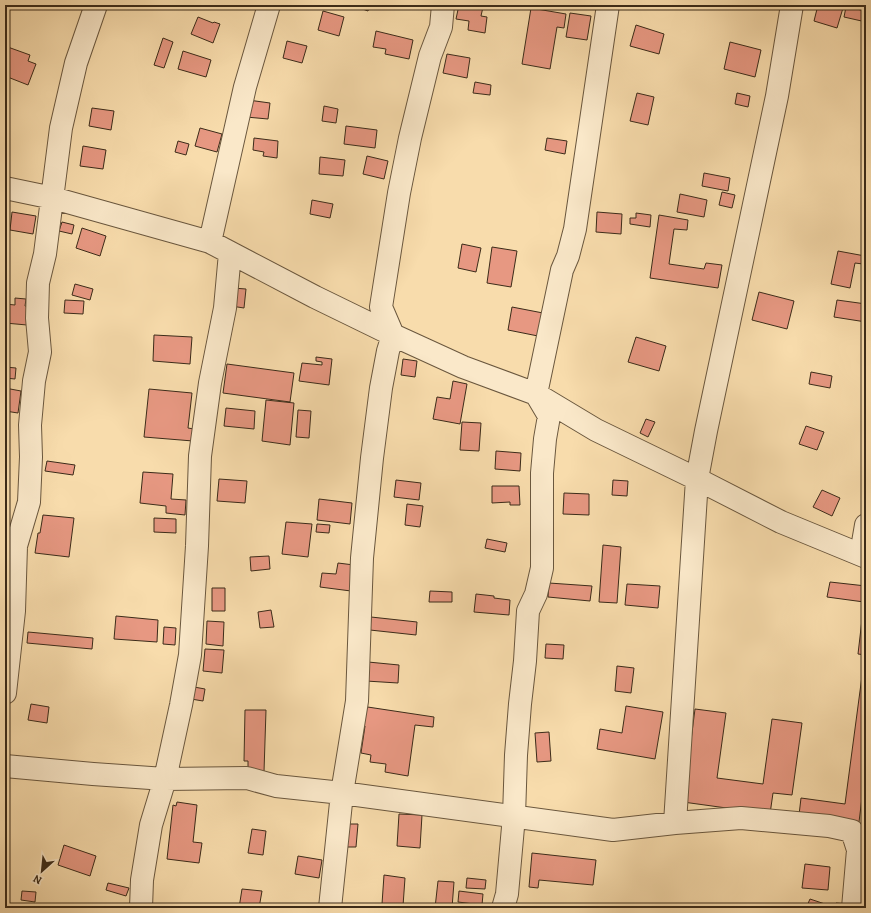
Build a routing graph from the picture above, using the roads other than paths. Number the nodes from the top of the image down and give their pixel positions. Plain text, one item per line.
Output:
1 (96, 5) edge
2 (269, 5) edge
3 (443, 5) edge
4 (608, 5) edge
5 (792, 5) edge
6 (5, 188) edge
7 (53, 198) junction
8 (210, 242) junction
9 (230, 253) junction
10 (392, 334) junction
11 (536, 394) junction
12 (697, 479) junction
13 (866, 525) edge
14 (864, 555) edge
15 (5, 693) edge
16 (5, 766) edge
17 (165, 779) junction
18 (342, 792) junction
19 (514, 816) junction
20 (675, 823) junction
21 (862, 850) edge
22 (141, 908) edge
23 (330, 908) edge
24 (503, 908) edge
25 (853, 908) edge

1 - 7 street
2 - 8 street
3 - 10 street
4 - 11 street
5 - 12 street
6 - 7 street
7 - 8 street
7 - 15 street
8 - 9 street
9 - 10 street
9 - 17 street
10 - 11 street
10 - 18 street
11 - 12 street
11 - 19 street
12 - 14 street
12 - 20 street
13 - 14 street
16 - 17 street
17 - 18 street
17 - 22 street
18 - 19 street
18 - 23 street
19 - 20 street
19 - 24 street
20 - 21 street
21 - 25 street

